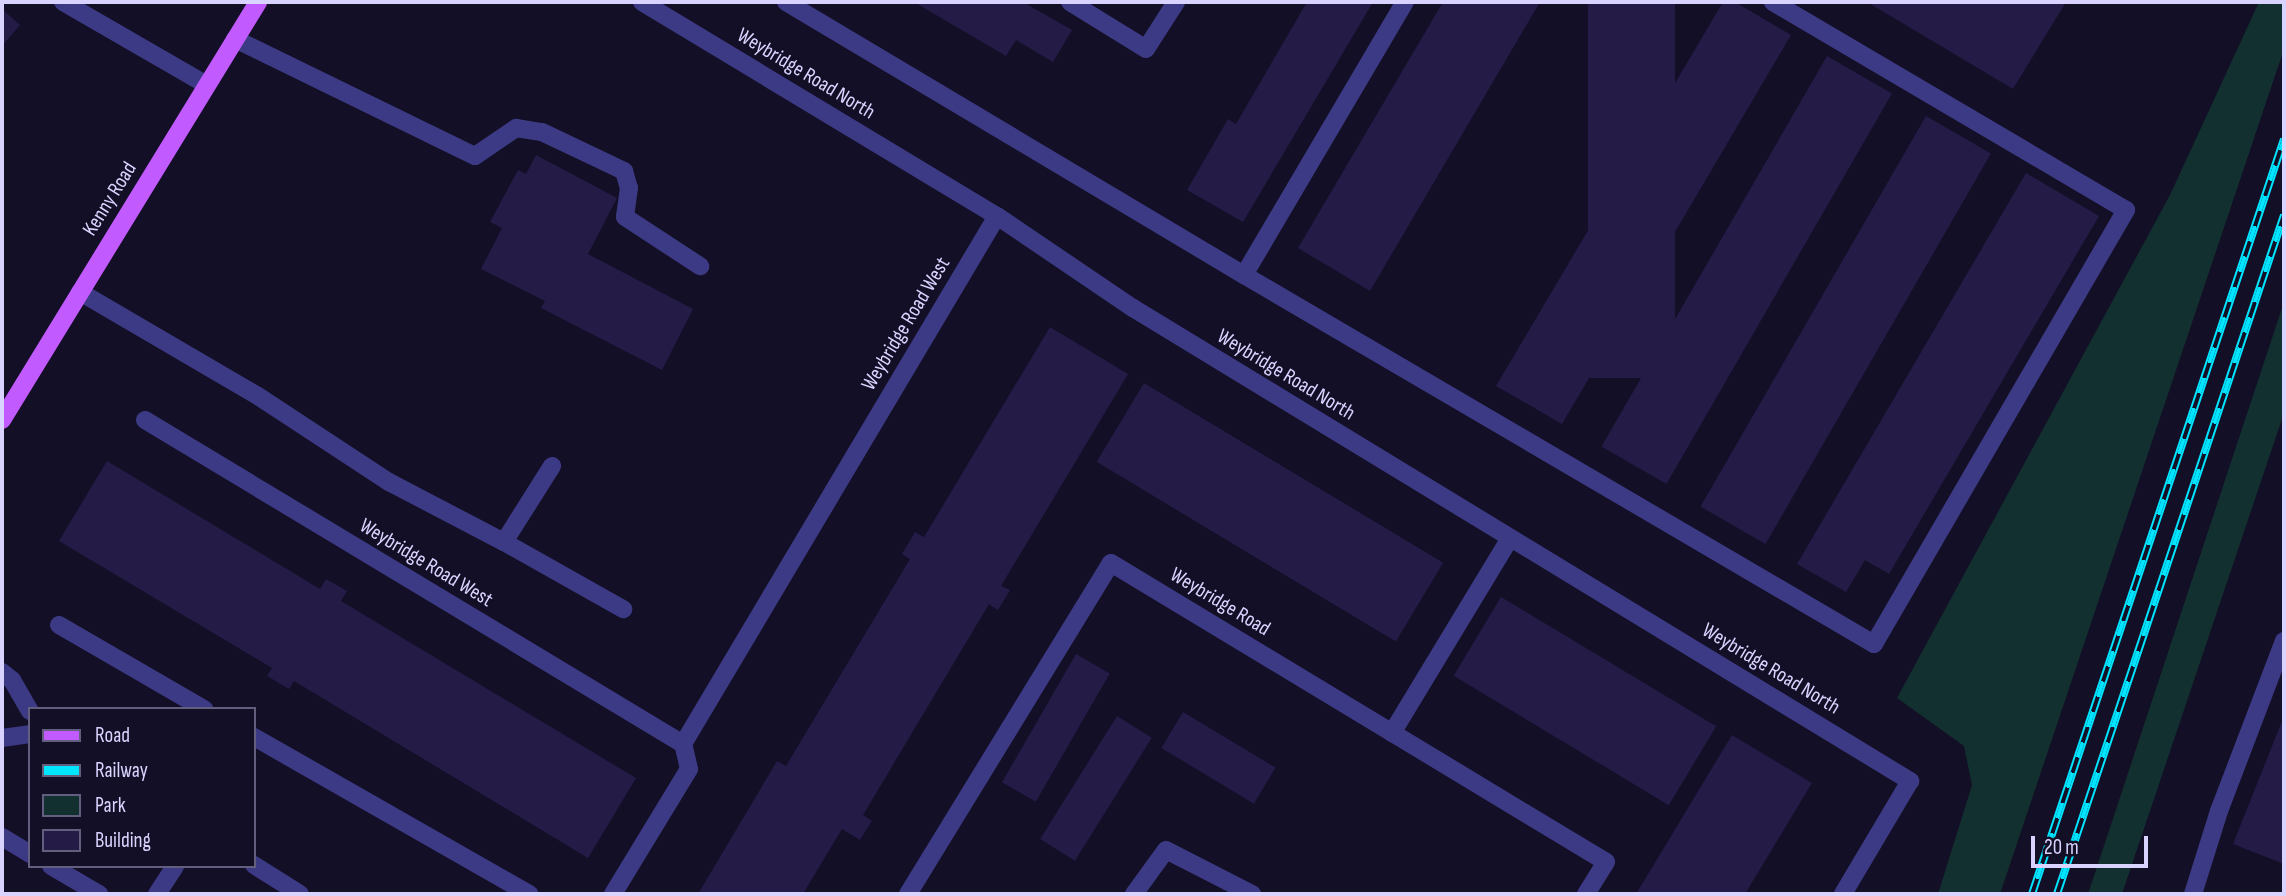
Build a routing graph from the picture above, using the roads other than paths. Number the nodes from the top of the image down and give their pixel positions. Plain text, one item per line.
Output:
1 (63, 2) edge
2 (258, 2) edge
3 (642, 2) edge
4 (786, 2) edge
5 (1070, 2) edge
6 (1176, 2) edge
7 (1405, 2) edge
8 (1773, 2) edge
9 (235, 39) junction
10 (207, 85) junction
11 (997, 216) junction
12 (700, 266) dead end
13 (1244, 275) junction
14 (80, 292) junction
15 (2, 420) edge
16 (145, 420) dead end
17 (552, 466) dead end
18 (1510, 538) junction
19 (504, 542) junction
20 (623, 609) dead end
21 (59, 625) dead end
22 (2284, 641) edge
23 (2, 672) edge
24 (201, 707) edge
25 (28, 708) edge
26 (1392, 733) junction
27 (28, 734) edge
28 (2, 738) edge
29 (256, 738) edge
30 (683, 744) junction
31 (2, 837) edge
32 (28, 853) edge
33 (256, 866) edge
34 (54, 868) edge
35 (174, 868) edge
36 (99, 894) edge
37 (157, 894) edge
38 (300, 894) edge
39 (528, 894) edge
40 (613, 894) edge
41 (908, 894) edge
42 (1134, 894) edge
43 (1252, 894) edge
44 (1586, 894) edge
45 (1843, 894) edge
46 (2193, 894) edge

1 - 10 street
2 - 9 main road, Kenny Road
3 - 11 street, Weybridge Road North
4 - 13 street
5 - 6 street
7 - 13 street
8 - 13 street
9 - 10 main road, Kenny Road
9 - 12 street
10 - 14 main road, Kenny Road
11 - 18 street, Weybridge Road North
11 - 30 street, Weybridge Road West
14 - 15 main road, Kenny Road
14 - 19 street
16 - 30 street, Weybridge Road West
17 - 19 street
18 - 26 street
18 - 45 street, Weybridge Road North
19 - 20 street
21 - 24 street
22 - 46 street
23 - 25 street
26 - 41 street, Weybridge Road
26 - 44 street, Weybridge Road
27 - 28 street
29 - 39 street
30 - 40 street
31 - 32 street
33 - 38 street
34 - 36 street
35 - 37 street
42 - 43 street

